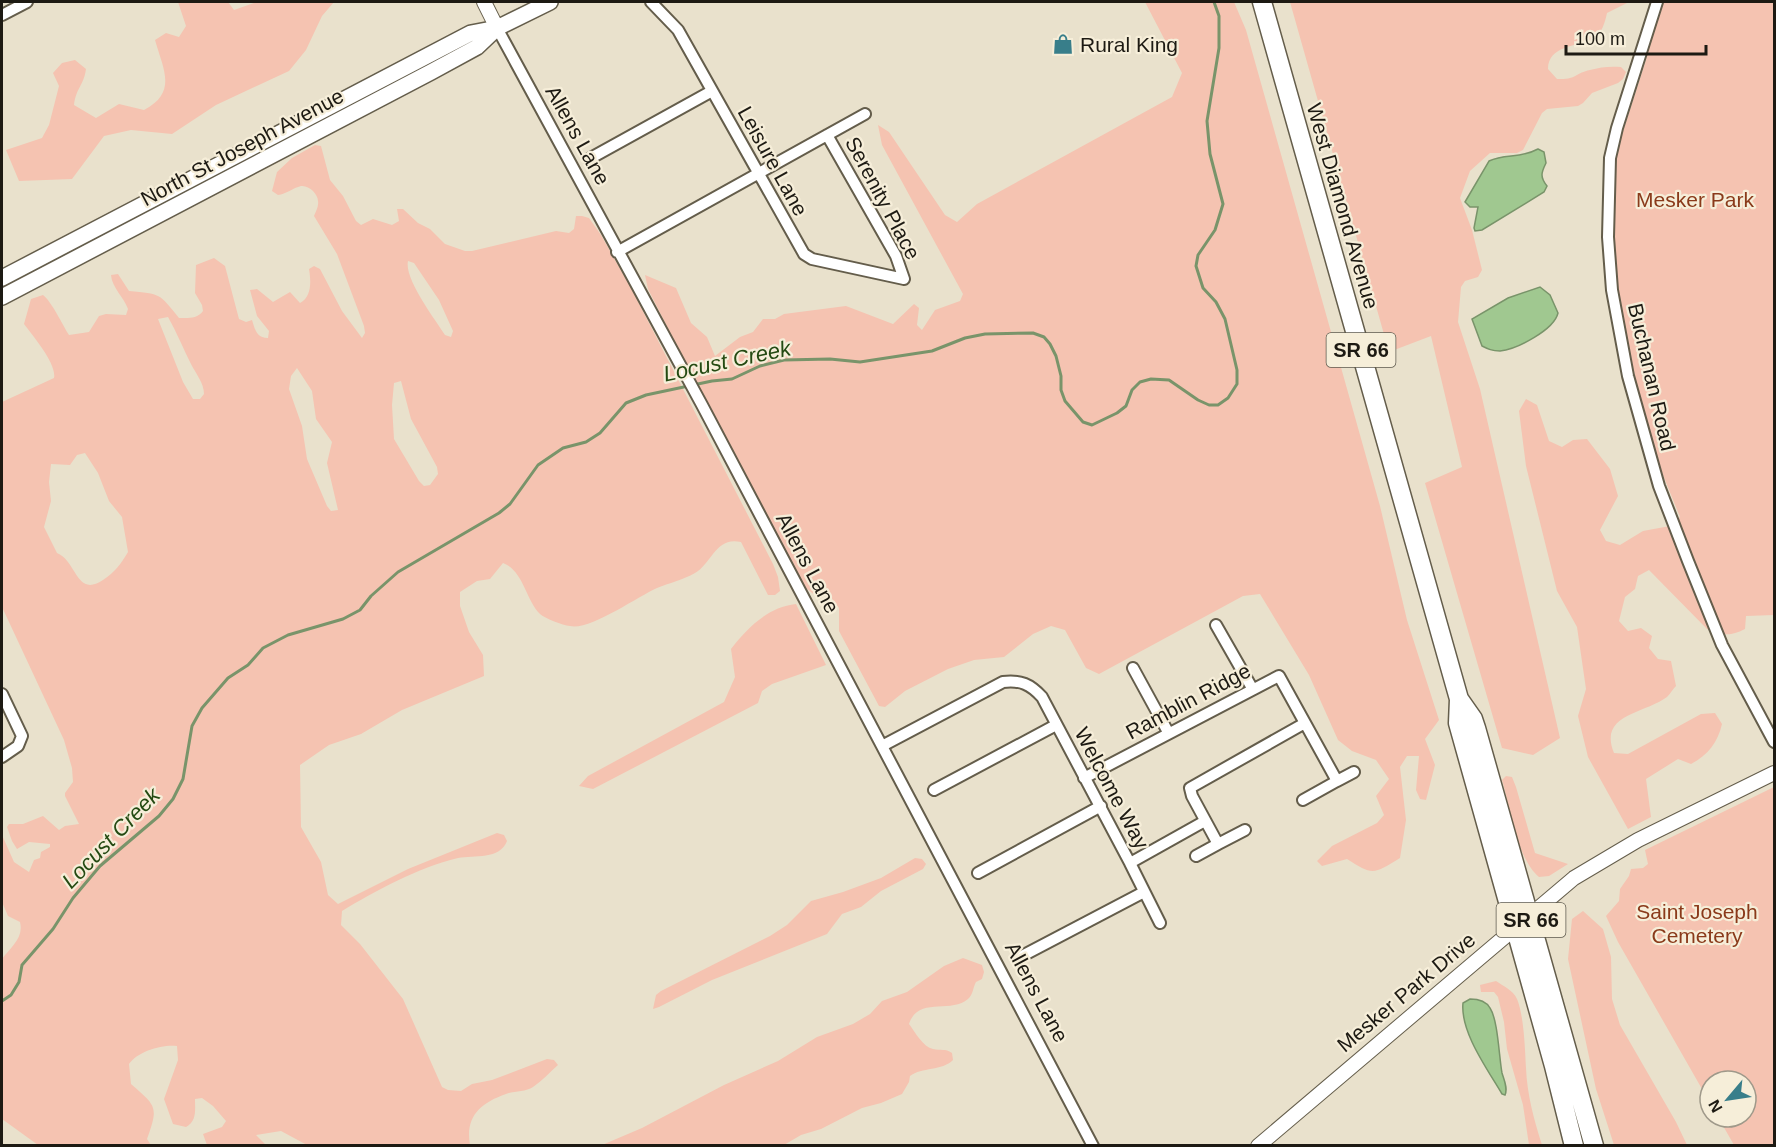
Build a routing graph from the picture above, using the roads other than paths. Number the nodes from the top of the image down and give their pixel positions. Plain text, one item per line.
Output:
1 (27, 2) edge
2 (484, 2) edge
3 (550, 2) edge
4 (651, 2) edge
5 (1262, 2) edge
6 (1657, 2) edge
7 (2, 15) edge
8 (497, 27) junction
9 (712, 91) junction
10 (865, 114) dead end
11 (827, 135) junction
12 (589, 159) dead end
13 (758, 174) junction
14 (617, 252) junction
15 (904, 279) joint
16 (3, 287) edge
17 (1216, 625) dead end
18 (1132, 668) dead end
19 (1252, 688) junction
20 (2, 694) edge
21 (1459, 699) junction
22 (1305, 723) junction
23 (1056, 725) junction
24 (1168, 732) junction
25 (1774, 742) edge
26 (882, 746) junction
27 (2, 758) edge
28 (1354, 772) dead end
29 (1774, 773) edge
30 (1084, 777) junction
31 (1337, 781) junction
32 (934, 790) dead end
33 (1303, 800) dead end
34 (1101, 806) junction
35 (1205, 821) junction
36 (1245, 830) dead end
37 (1218, 844) junction
38 (1196, 856) dead end
39 (1130, 862) junction
40 (978, 873) dead end
41 (1144, 892) junction
42 (1529, 915) junction
43 (1160, 923) dead end
44 (1515, 927) junction
45 (1022, 956) dead end
46 (1093, 1146) edge
47 (1258, 1146) edge
48 (1574, 1146) edge
49 (1594, 1146) edge

1 - 7 street
2 - 8 street, Allens Lane
3 - 8 main road, North St Joseph Avenue
4 - 9 street, Leisure Lane
5 - 21 main road, West Diamond Avenue / SR 66
6 - 25 street, Buchanan Road
8 - 14 street, Allens Lane
8 - 16 main road, North St Joseph Avenue
9 - 12 street
9 - 13 street, Leisure Lane
10 - 11 street
11 - 13 street
11 - 15 street, Serenity Place
13 - 14 street
13 - 15 street, Leisure Lane
14 - 26 street, Allens Lane
17 - 19 street
18 - 24 street
19 - 22 street, Ramblin Ridge
19 - 24 street, Ramblin Ridge
20 - 27 street
21 - 42 main road, West Diamond Avenue / SR 66
21 - 44 main road, West Diamond Avenue / SR 66
22 - 31 street
22 - 35 street
23 - 26 street, Welcome Way
23 - 30 street, Welcome Way
23 - 32 street
24 - 30 street, Ramblin Ridge
26 - 46 street, Allens Lane
28 - 31 street
29 - 42 street, Mesker Park Drive
30 - 34 street, Welcome Way
31 - 33 street
34 - 39 street, Welcome Way
34 - 40 street
35 - 37 street
35 - 39 street
36 - 37 street
37 - 38 street
39 - 41 street, Welcome Way
41 - 43 street, Welcome Way
41 - 45 street
42 - 44 street, Mesker Park Drive
42 - 49 main road, West Diamond Avenue / SR 66
44 - 47 street, Mesker Park Drive
44 - 48 main road, West Diamond Avenue / SR 66

